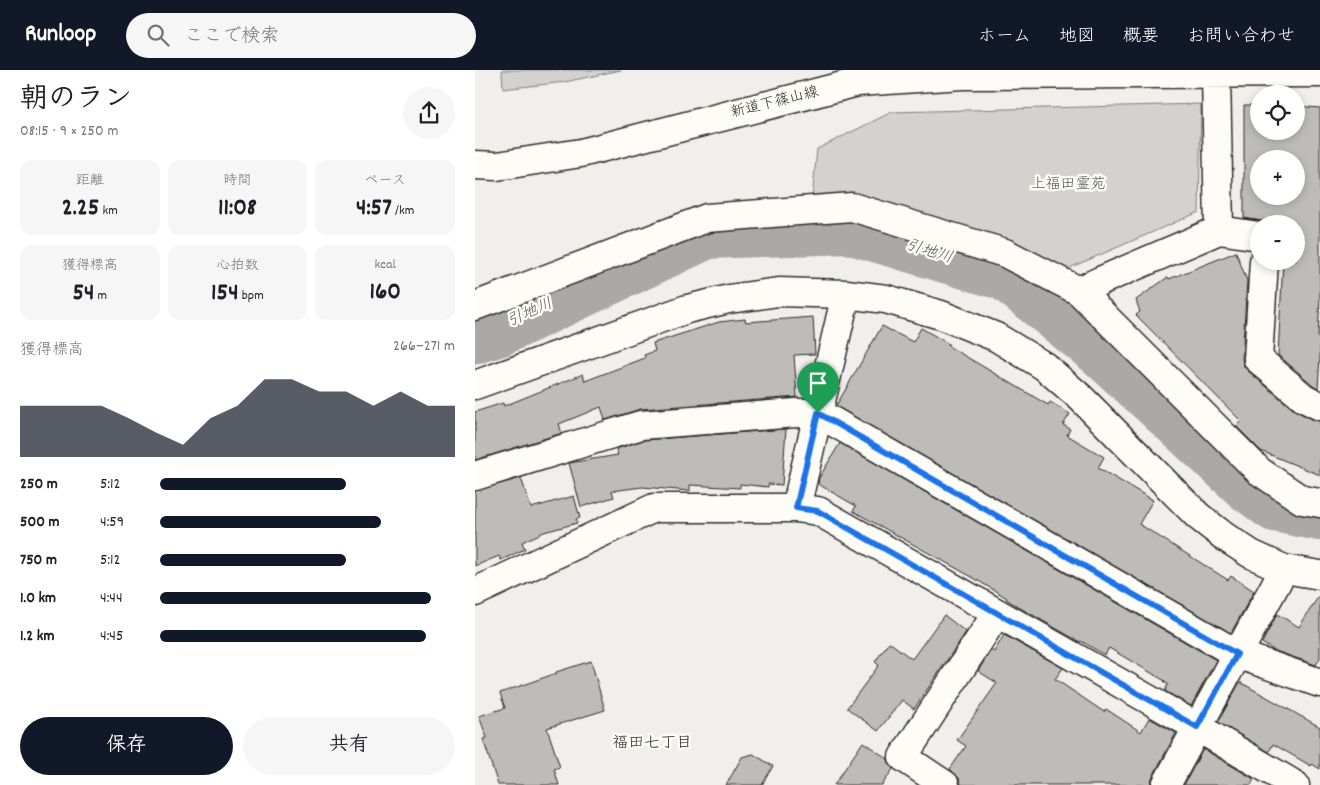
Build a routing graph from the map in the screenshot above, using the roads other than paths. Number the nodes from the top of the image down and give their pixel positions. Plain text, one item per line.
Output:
1 (1216, 73) junction
2 (1320, 73) edge
3 (475, 165) edge
4 (1219, 230) junction
5 (1250, 235) edge
6 (1263, 270) edge
7 (1079, 291) junction
8 (846, 294) junction
9 (475, 306) edge
10 (475, 385) edge
11 (1320, 406) edge
12 (818, 413) junction
13 (475, 476) edge
14 (1320, 503) edge
15 (796, 508) junction
16 (1284, 569) junction
17 (1320, 575) edge
18 (475, 592) edge
19 (997, 614) junction
20 (1237, 654) junction
21 (1320, 683) edge
22 (1197, 727) junction
23 (945, 785) edge
24 (1166, 785) edge
25 (1295, 785) edge

1 - 2 street, 新道下篠山線
1 - 3 street, 新道下篠山線
1 - 4 street
4 - 5 street
4 - 7 street
6 - 11 street
7 - 9 street
7 - 14 street
8 - 10 street
8 - 12 street
8 - 16 street
12 - 13 street
12 - 15 street
12 - 20 street
15 - 18 street
15 - 19 street
16 - 17 street
16 - 20 street
19 - 22 street
19 - 23 street
20 - 21 street
20 - 22 street
22 - 24 street
22 - 25 street

